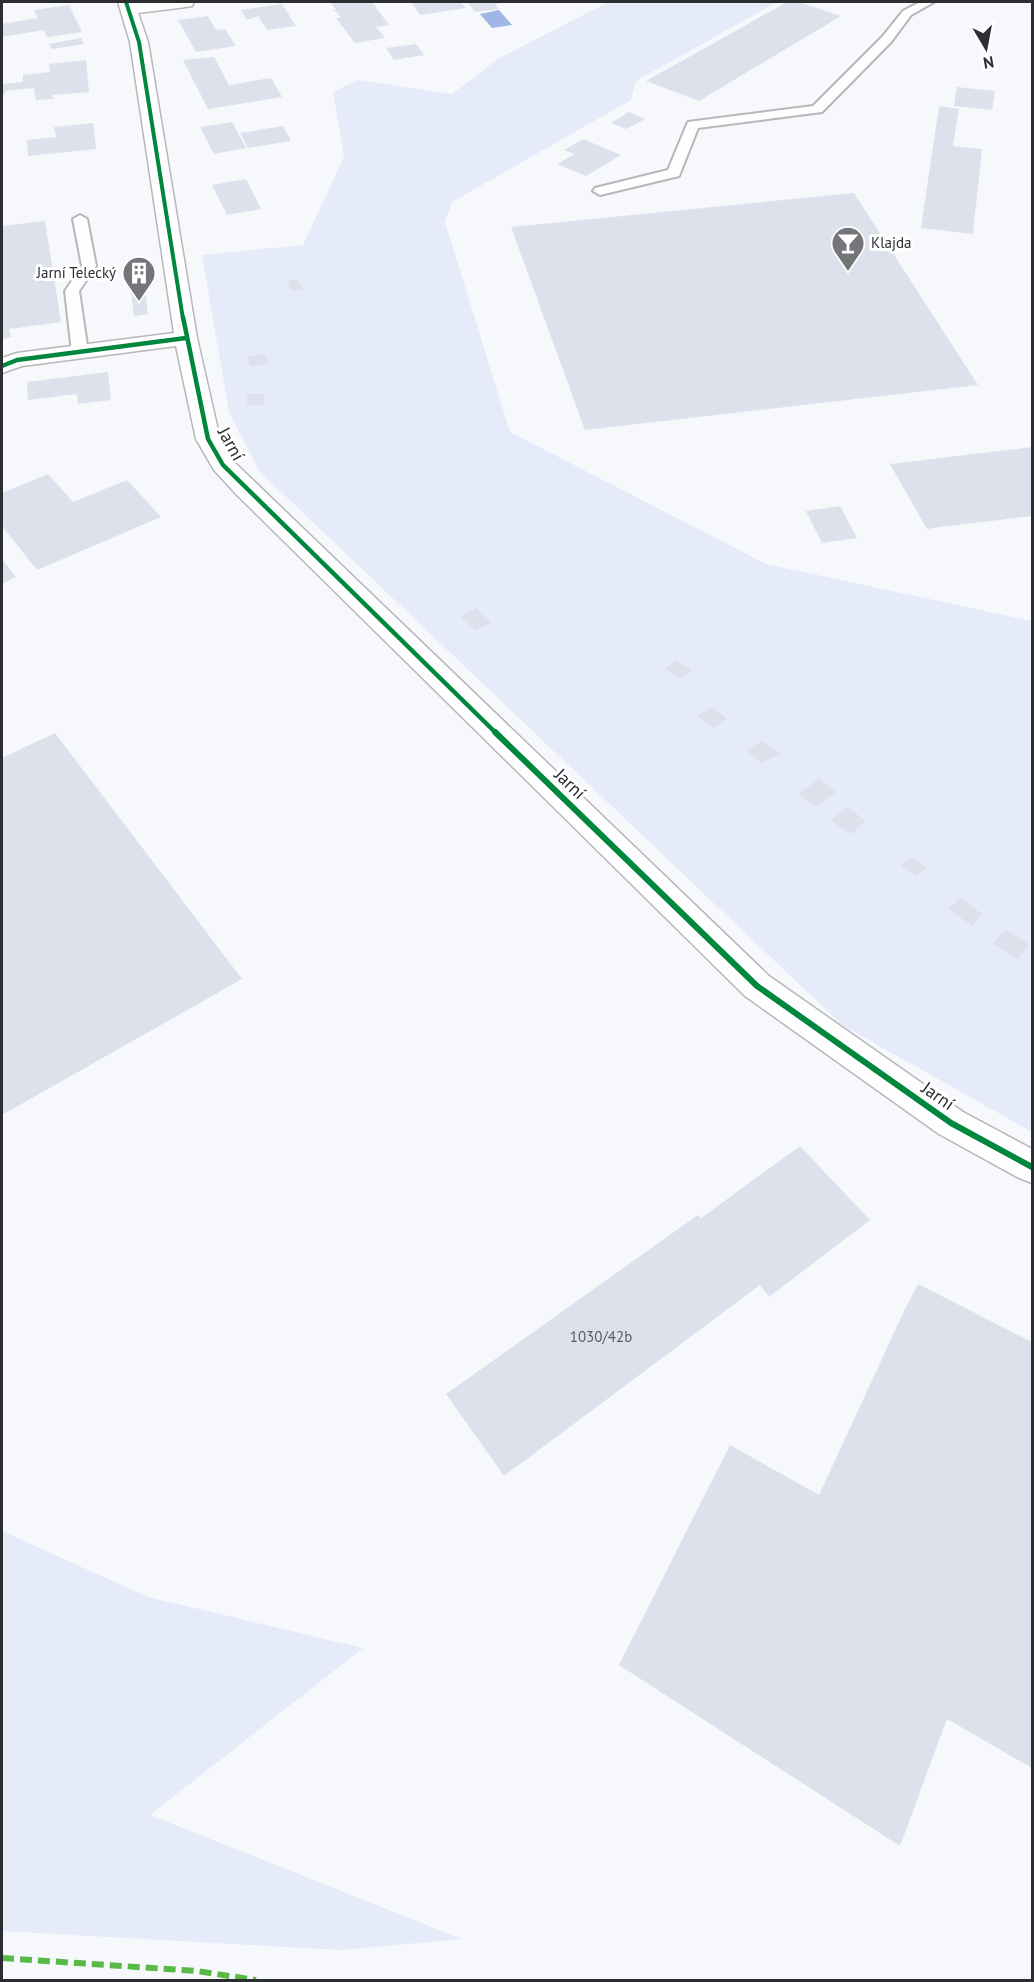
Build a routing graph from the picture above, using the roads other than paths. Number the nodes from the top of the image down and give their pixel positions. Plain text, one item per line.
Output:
1 (186, 2) edge
2 (928, 2) edge
3 (128, 5) edge
4 (600, 191) dead end
5 (80, 219) dead end
6 (186, 338) junction
7 (80, 352) junction
8 (2, 366) edge
9 (1032, 1167) edge

1 - 3 street
2 - 4 lane
3 - 6 street, Jarní
5 - 7 lane
6 - 7 street
6 - 9 street, Jarní
7 - 8 street

